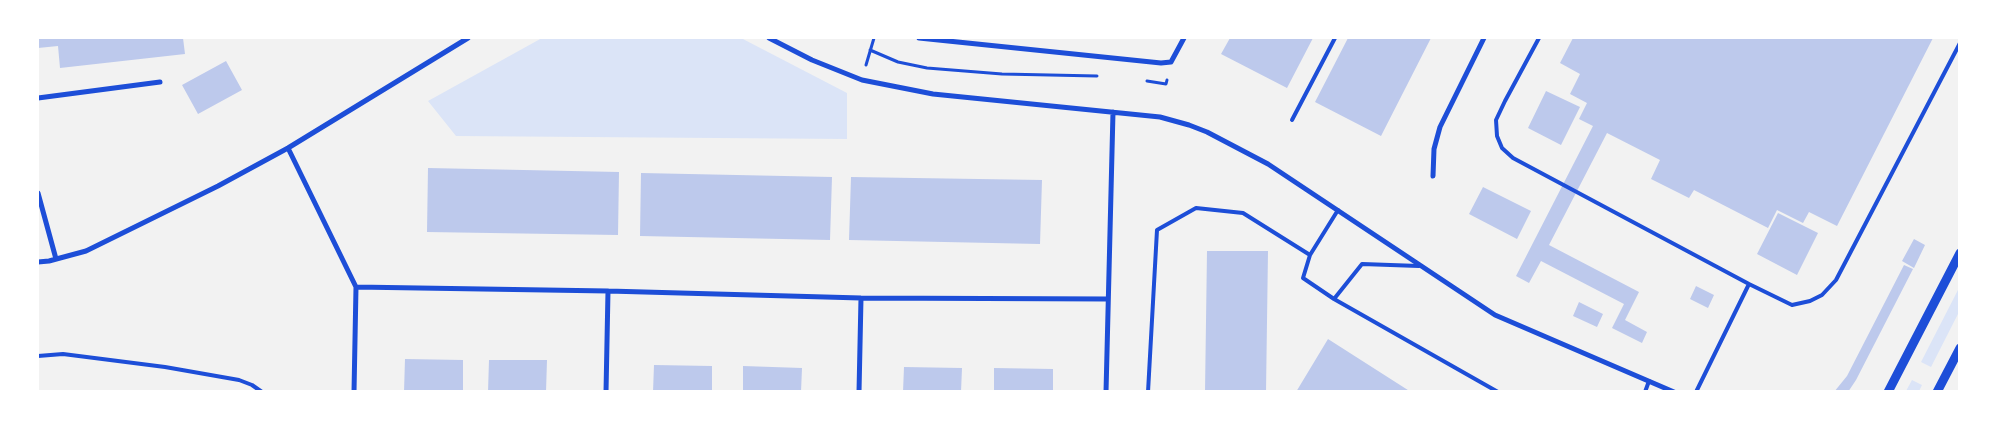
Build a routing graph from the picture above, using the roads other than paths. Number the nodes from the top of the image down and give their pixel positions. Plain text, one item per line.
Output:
1 (468, 38) edge
2 (769, 38) edge
3 (919, 38) edge
4 (1184, 38) edge
5 (1336, 38) edge
6 (1484, 38) edge
7 (1539, 38) edge
8 (1960, 43) edge
9 (160, 82) dead end
10 (38, 98) edge
11 (1113, 112) junction
12 (1292, 120) dead end
13 (288, 148) junction
14 (1433, 176) dead end
15 (38, 193) edge
16 (1338, 210) junction
17 (1960, 253) edge
18 (1310, 255) junction
19 (56, 260) junction
20 (38, 262) edge
21 (1419, 266) junction
22 (1749, 284) junction
23 (356, 287) junction
24 (608, 291) junction
25 (861, 298) junction
26 (1108, 299) junction
27 (1334, 299) junction
28 (1960, 348) edge
29 (38, 356) edge
30 (1649, 381) junction
31 (262, 392) edge
32 (354, 392) edge
33 (606, 392) edge
34 (859, 392) edge
35 (1106, 392) edge
36 (1148, 392) edge
37 (1498, 392) edge
38 (1645, 392) edge
39 (1674, 392) edge
40 (1696, 392) edge
41 (1888, 392) edge
42 (1937, 392) edge

1 - 13 street
2 - 11 street
3 - 4 street
5 - 12 lane
6 - 14 street
7 - 22 lane
8 - 22 lane
9 - 10 street
11 - 16 street
11 - 26 street
13 - 19 street
13 - 23 street
15 - 19 street
16 - 18 lane
16 - 21 street
17 - 41 street
18 - 27 lane
18 - 36 lane
19 - 20 street
21 - 27 lane
21 - 30 street
22 - 40 lane
23 - 24 street
23 - 32 street
24 - 25 street
24 - 33 street
25 - 26 street
25 - 34 street
26 - 35 street
27 - 37 lane
28 - 42 street
29 - 31 lane
30 - 38 lane
30 - 39 street

